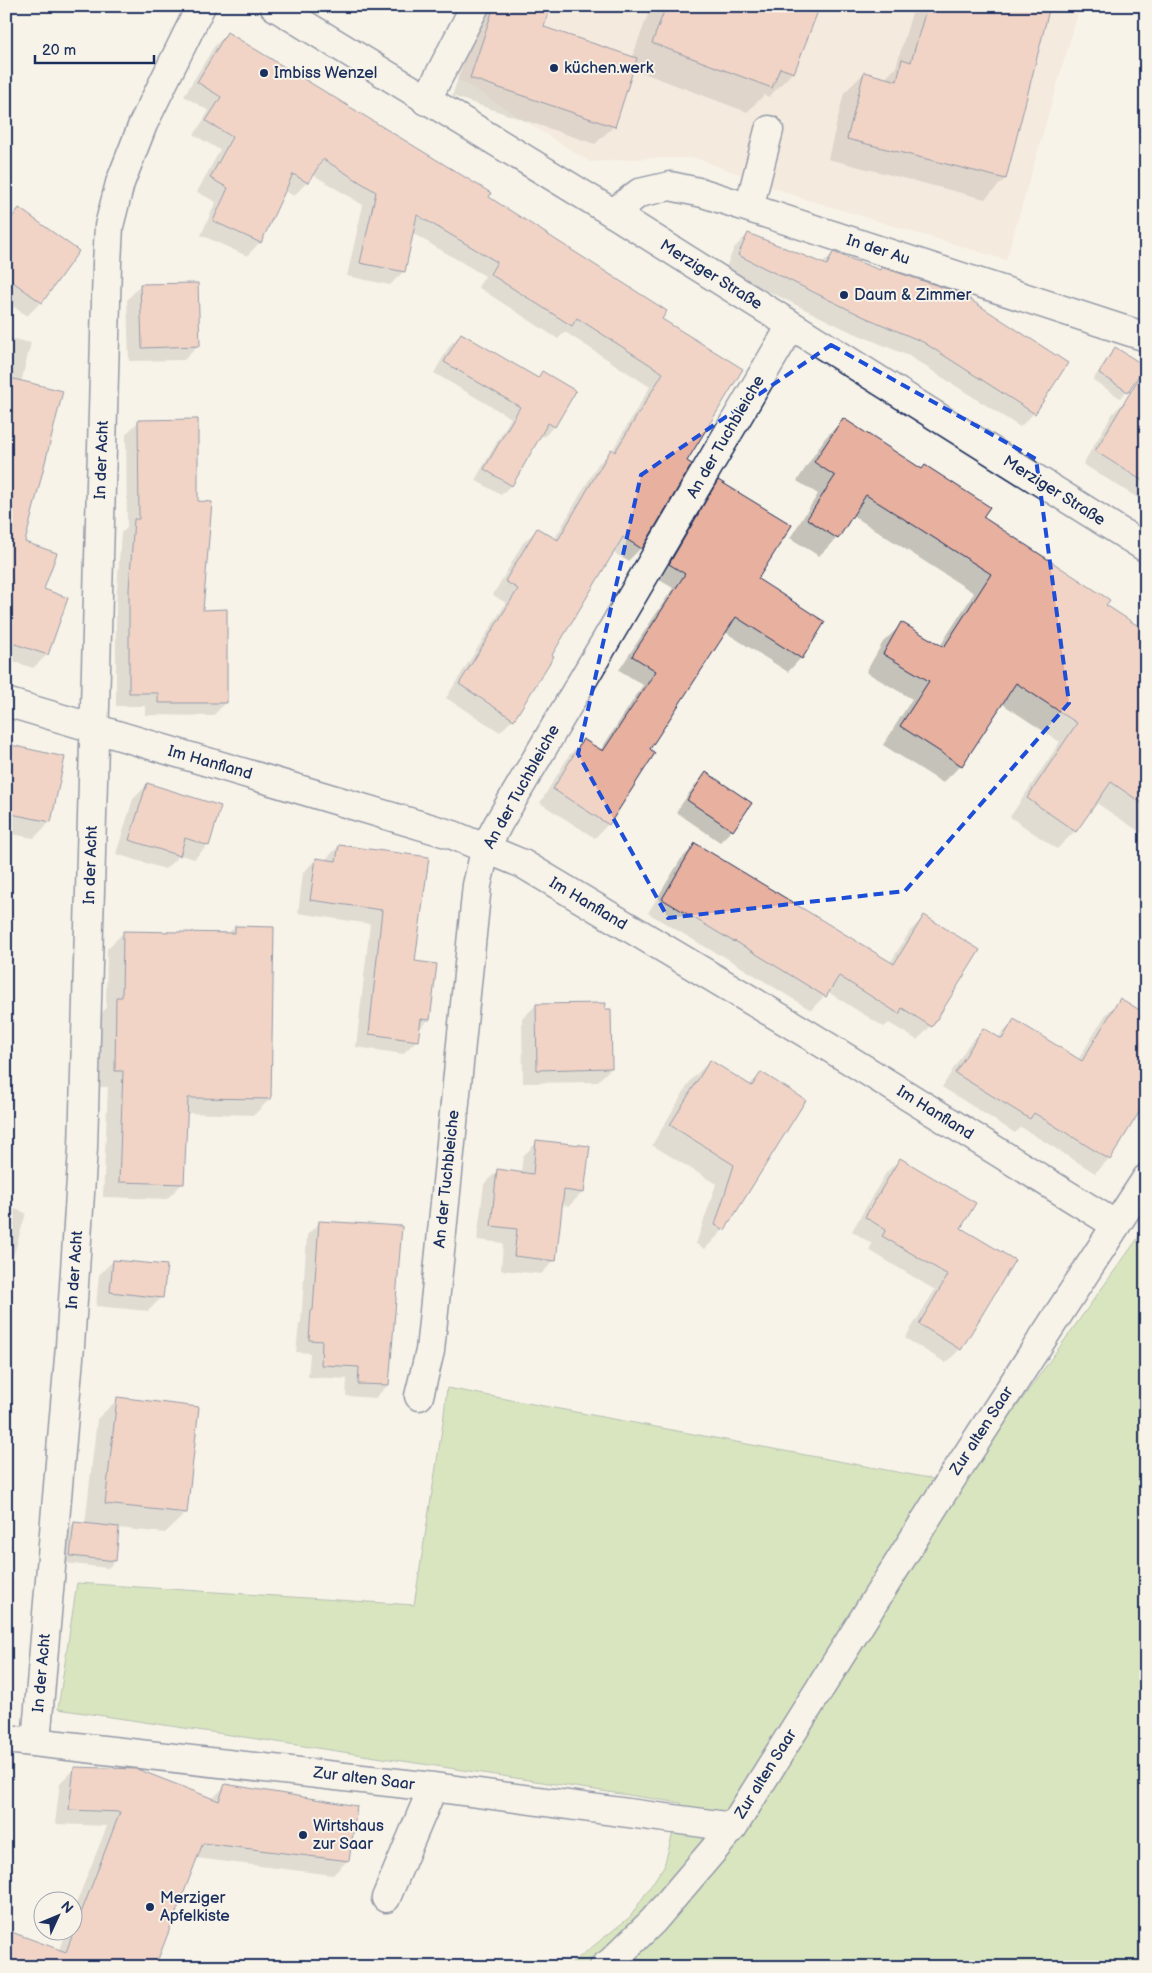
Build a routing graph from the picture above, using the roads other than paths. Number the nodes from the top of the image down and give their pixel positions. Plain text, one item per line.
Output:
1 (201, 6) edge
2 (274, 6) edge
3 (474, 6) edge
4 (426, 101) junction
5 (769, 130) dead end
6 (749, 208) junction
7 (613, 213) junction
8 (791, 326) junction
9 (1146, 337) edge
10 (1146, 548) edge
11 (6, 702) edge
12 (94, 729) junction
13 (486, 848) junction
14 (1146, 1180) edge
15 (1116, 1225) junction
16 (419, 1396) dead end
17 (6, 1739) edge
18 (36, 1742) junction
19 (433, 1787) junction
20 (733, 1827) junction
21 (386, 1898) dead end
22 (604, 1967) edge

1 - 12 street, In der Acht
2 - 4 street, Merziger Straße
3 - 4 street
4 - 7 street, Merziger Straße
5 - 6 street
6 - 7 street, In der Au
6 - 9 street, In der Au
7 - 8 street, Merziger Straße
8 - 10 street, Merziger Straße
8 - 13 street, An der Tuchbleiche
11 - 12 street, Im Hanfland
12 - 13 street, Im Hanfland
12 - 18 street, In der Acht
13 - 15 street, Im Hanfland
13 - 16 street, An der Tuchbleiche
14 - 15 street, Zur alten Saar
15 - 20 street, Zur alten Saar
17 - 18 street, Zur alten Saar
18 - 19 street, Zur alten Saar
19 - 20 street, Zur alten Saar
19 - 21 street
20 - 22 street

